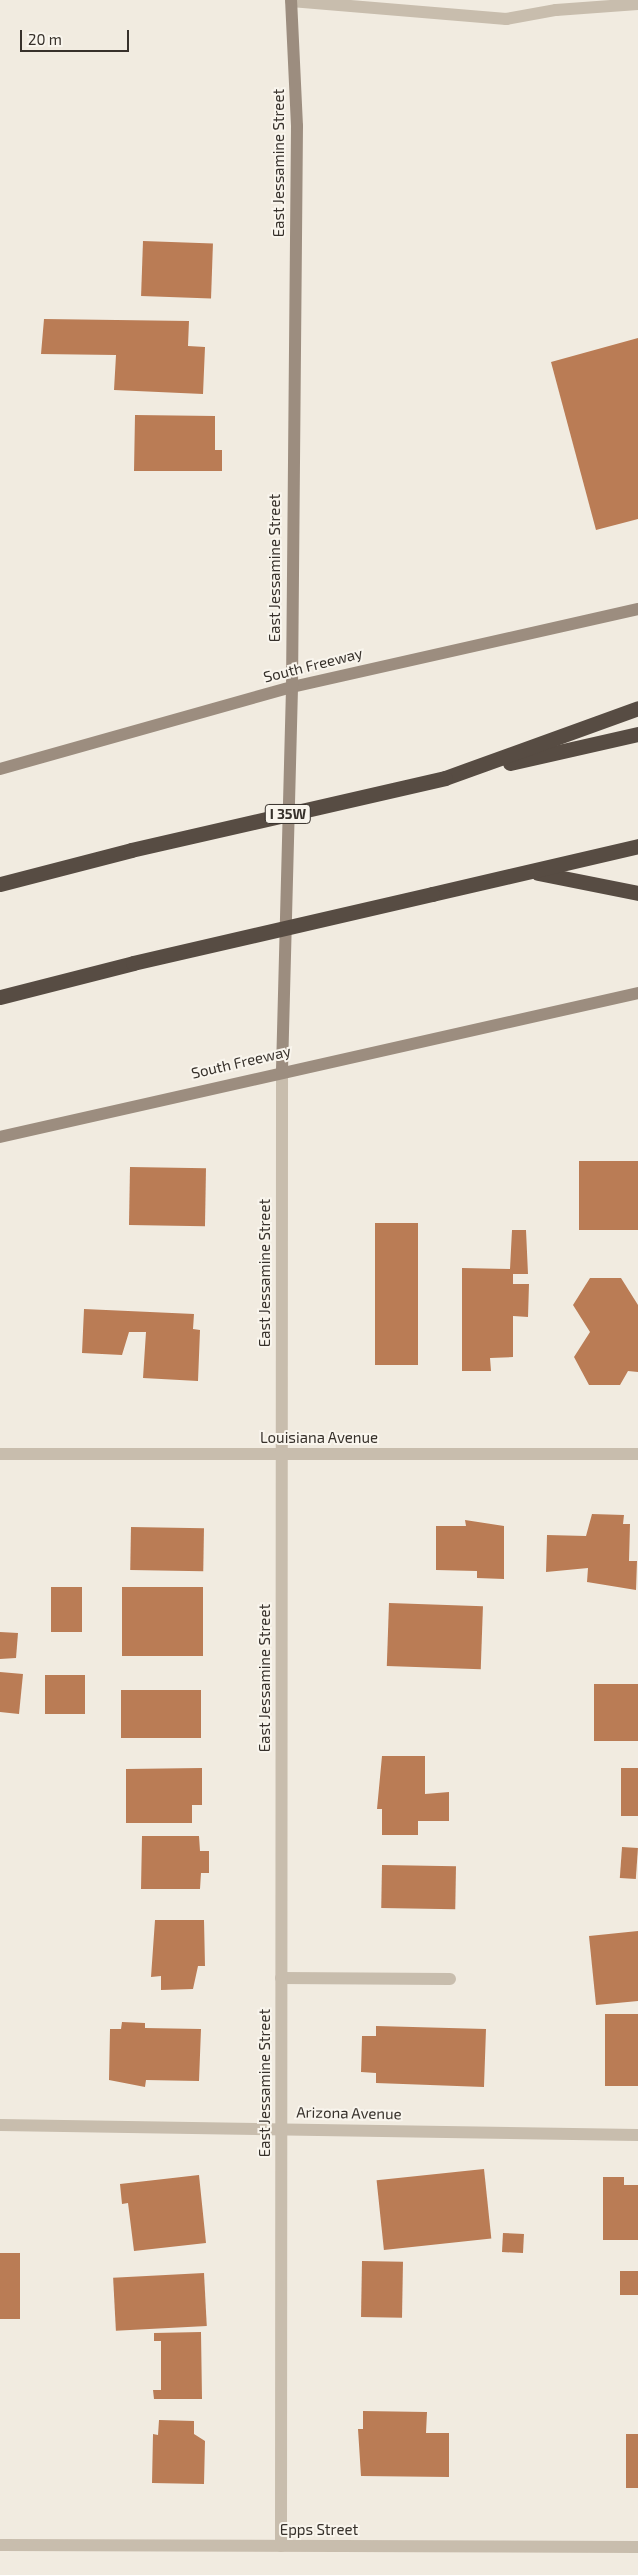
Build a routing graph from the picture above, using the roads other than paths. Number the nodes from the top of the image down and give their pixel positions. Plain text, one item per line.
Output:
1 (291, 0) edge
2 (638, 4) edge
3 (546, 6) edge
4 (638, 609) edge
5 (292, 687) junction
6 (638, 708) edge
7 (638, 734) edge
8 (0, 769) edge
9 (445, 778) junction
10 (638, 846) edge
11 (534, 872) junction
12 (0, 884) edge
13 (638, 893) edge
14 (638, 993) edge
15 (0, 997) edge
16 (282, 1070) junction
17 (0, 1138) edge
18 (0, 1454) edge
19 (282, 1454) junction
20 (638, 1454) edge
21 (281, 1978) junction
22 (450, 1978) dead end
23 (0, 2124) edge
24 (281, 2127) junction
25 (638, 2135) edge
26 (0, 2545) edge
27 (281, 2546) junction
28 (638, 2547) edge

1 - 3 street
1 - 5 main road, East Jessamine Street
2 - 3 street
4 - 5 main road, South Freeway
5 - 8 main road, South Freeway
5 - 16 main road, East Jessamine Street
6 - 9 highway
7 - 9 highway, I 35W
9 - 12 highway, I 35W, bridge
10 - 11 highway
11 - 13 highway
11 - 15 highway, bridge
14 - 16 main road, South Freeway
16 - 17 main road, South Freeway
16 - 19 street, East Jessamine Street
18 - 19 street, Louisiana Avenue
19 - 20 street, Louisiana Avenue
19 - 21 street, East Jessamine Street
21 - 22 street
21 - 24 street, East Jessamine Street
23 - 24 street, Arizona Avenue
24 - 25 street, Arizona Avenue
24 - 27 street, East Jessamine Street
26 - 27 street, Epps Street
27 - 28 street, Epps Street

